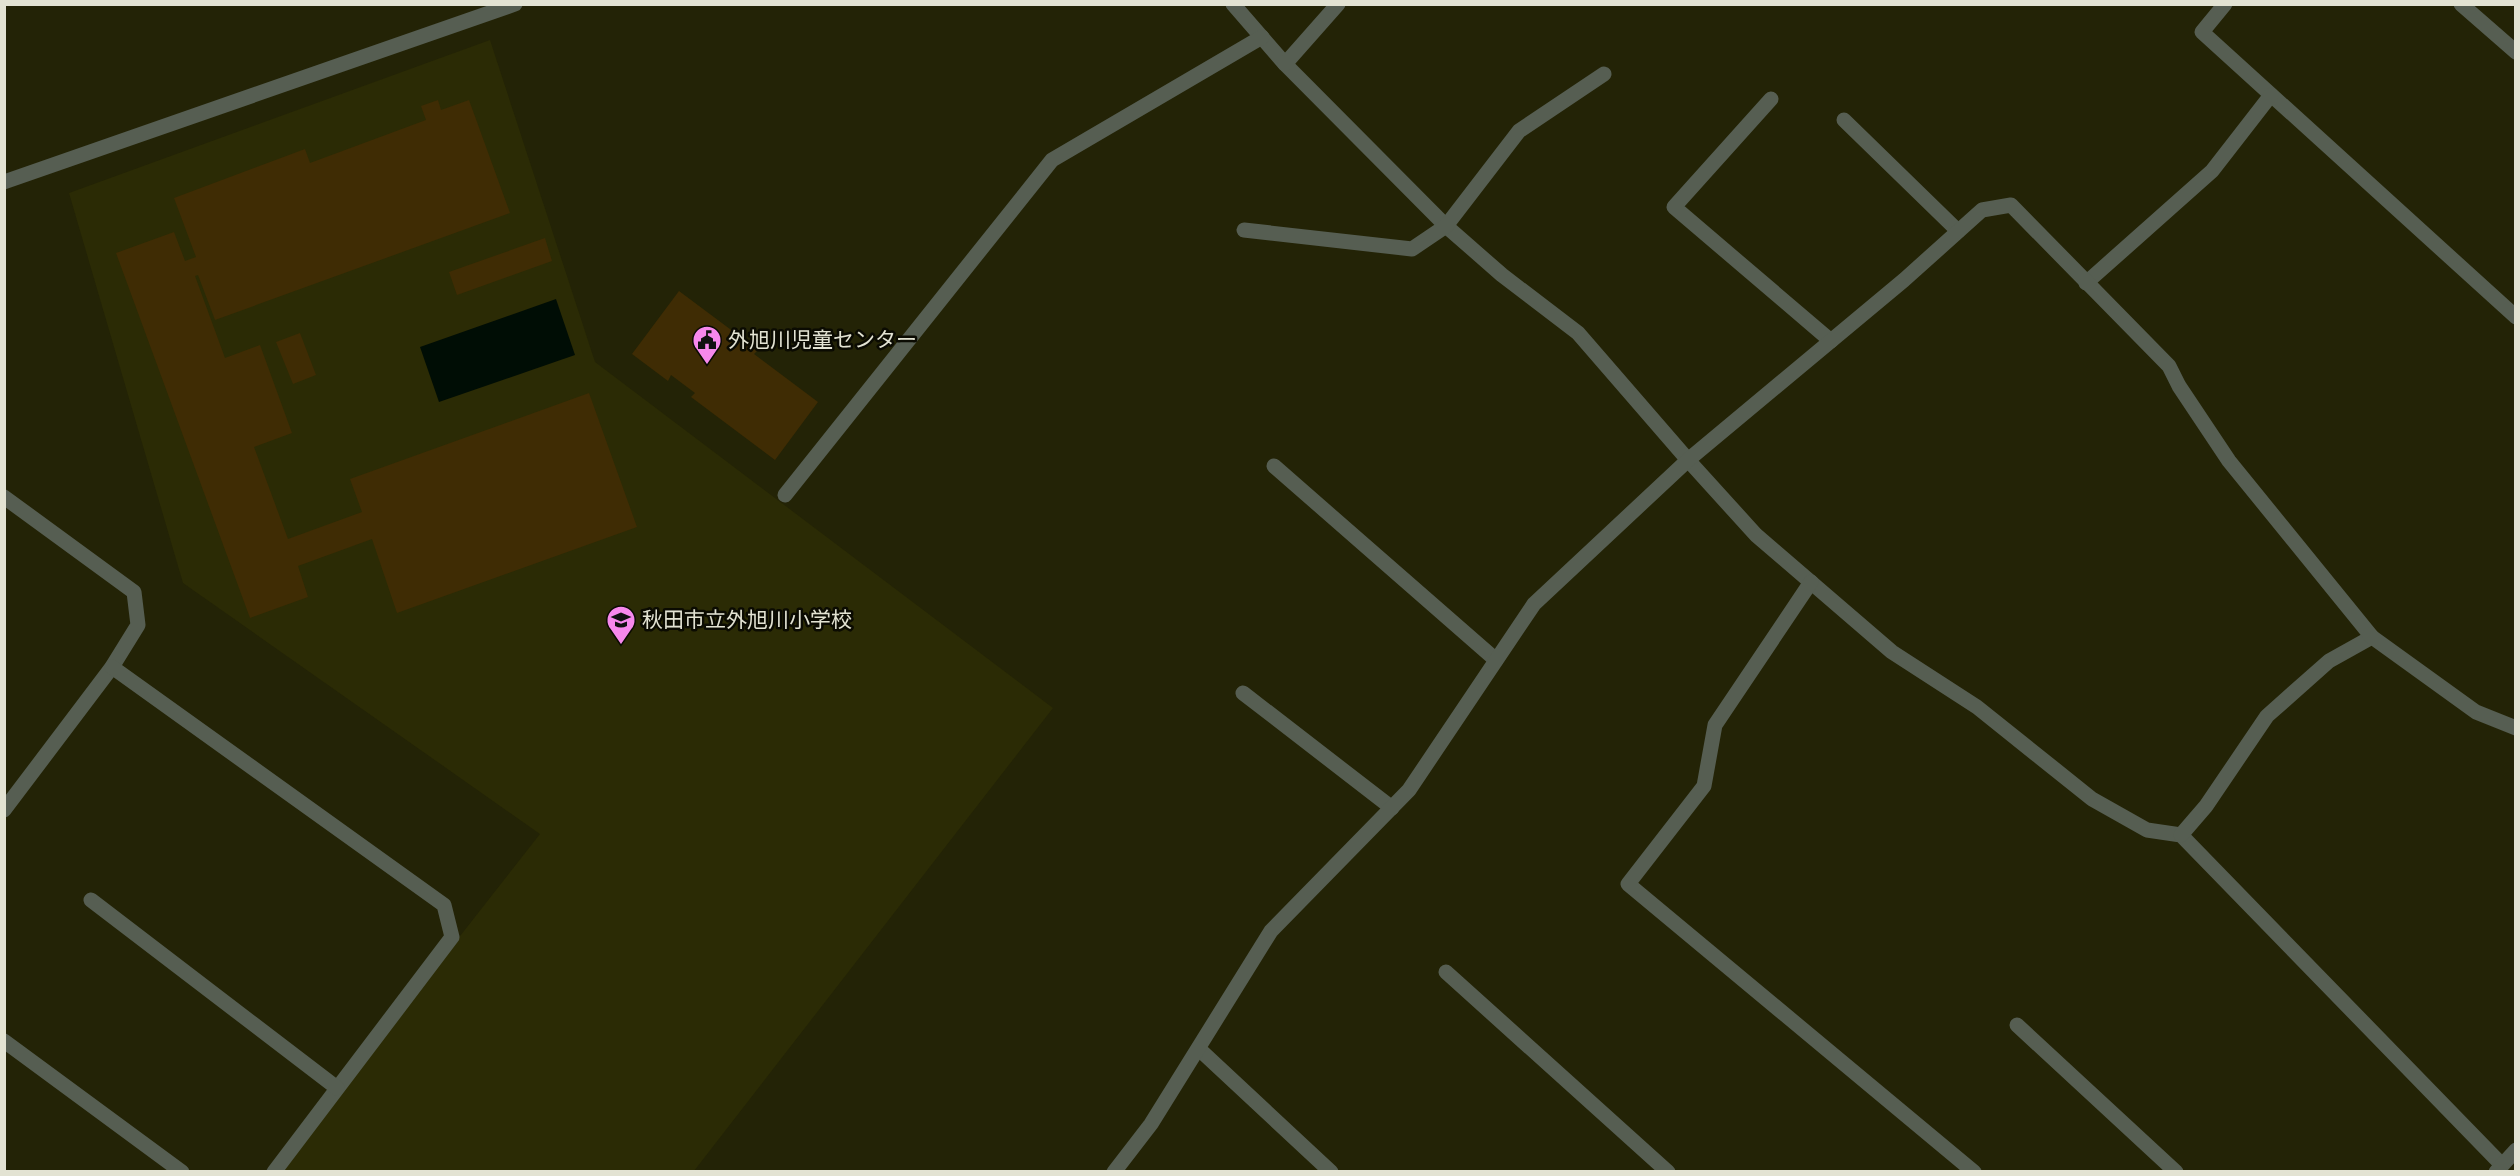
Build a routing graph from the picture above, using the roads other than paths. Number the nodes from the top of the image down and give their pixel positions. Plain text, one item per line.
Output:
1 (1233, 4) edge
2 (1338, 4) edge
3 (2225, 4) edge
4 (2462, 4) edge
5 (503, 7) edge
6 (1262, 37) junction
7 (2516, 52) edge
8 (1285, 64) junction
9 (1604, 74) dead end
10 (2271, 95) junction
11 (1771, 99) dead end
12 (1844, 120) dead end
13 (4, 182) edge
14 (1446, 226) junction
15 (1244, 230) dead end
16 (1958, 231) junction
17 (2086, 282) junction
18 (2516, 317) edge
19 (1831, 340) junction
20 (1688, 460) junction
21 (1274, 466) dead end
22 (785, 495) dead end
23 (4, 497) edge
24 (1811, 582) junction
25 (2372, 637) junction
26 (1496, 660) junction
27 (112, 667) junction
28 (1243, 693) dead end
29 (2516, 728) edge
30 (1392, 808) junction
31 (4, 810) edge
32 (2181, 835) junction
33 (91, 900) dead end
34 (1446, 972) dead end
35 (2017, 1025) dead end
36 (4, 1041) edge
37 (1199, 1049) junction
38 (337, 1088) junction
39 (2516, 1150) edge
40 (2499, 1168) edge
41 (182, 1172) edge
42 (274, 1172) edge
43 (1114, 1172) edge
44 (1331, 1172) edge
45 (1668, 1172) edge
46 (1974, 1172) edge
47 (2175, 1172) edge

1 - 6 street
2 - 8 street
3 - 10 street
4 - 7 street
5 - 13 street
6 - 8 street
6 - 22 street
8 - 14 street
9 - 14 street
10 - 17 street
10 - 18 street
11 - 19 street
12 - 16 street
14 - 15 street
14 - 20 street
16 - 17 street
16 - 19 street
17 - 25 street
19 - 20 street
20 - 24 street
20 - 26 street
21 - 26 street
23 - 27 street
24 - 32 street
24 - 46 street
25 - 29 street
25 - 32 street
26 - 30 street
27 - 31 street
27 - 38 street
28 - 30 street
30 - 37 street
32 - 40 street
33 - 38 street
34 - 45 street
35 - 47 street
36 - 41 street
37 - 43 street
37 - 44 street
38 - 42 street
39 - 40 street

